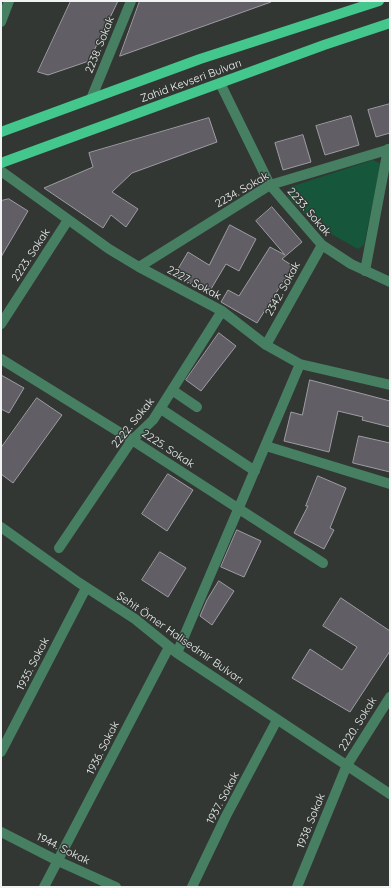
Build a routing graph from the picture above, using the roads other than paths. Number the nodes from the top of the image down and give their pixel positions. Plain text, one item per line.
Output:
1 (9, 1) edge
2 (131, 1) edge
3 (373, 2) edge
4 (1, 22) edge
5 (390, 23) edge
6 (220, 83) junction
7 (91, 99) junction
8 (1, 132) edge
9 (389, 149) edge
10 (1, 163) edge
11 (1, 171) edge
12 (270, 185) junction
13 (68, 220) junction
14 (322, 245) junction
15 (139, 267) junction
16 (365, 271) junction
17 (390, 282) edge
18 (222, 311) junction
19 (1, 324) edge
20 (266, 345) junction
21 (1, 359) edge
22 (300, 364) junction
23 (390, 385) edge
24 (172, 390) junction
25 (197, 407) dead end
26 (161, 409) junction
27 (132, 440) junction
28 (266, 446) junction
29 (255, 471) junction
30 (390, 484) edge
31 (239, 510) junction
32 (2, 530) edge
33 (59, 548) dead end
34 (323, 562) dead end
35 (86, 588) junction
36 (169, 647) junction
37 (177, 653) junction
38 (390, 697) edge
39 (278, 720) junction
40 (1, 752) edge
41 (347, 765) junction
42 (390, 794) edge
43 (1, 832) edge
44 (58, 861) junction
45 (44, 887) edge
46 (116, 887) edge
47 (192, 887) edge
48 (297, 887) edge

1 - 4 street
2 - 7 street, 2238. Sokak
3 - 7 main road, Zahid Kevseri Bulvarı
5 - 6 main road, Zahid Kevseri Bulvarı
6 - 10 main road, Zahid Kevseri Bulvarı
6 - 12 street, 2233. Sokak
7 - 8 main road, Zahid Kevseri Bulvarı
9 - 12 street, 2234. Sokak
9 - 16 street
11 - 13 street, 2227. Sokak
12 - 14 street, 2233. Sokak
12 - 15 street, 2234. Sokak
13 - 15 street, 2227. Sokak
13 - 19 street, 2223. Sokak
14 - 16 street, 2233. Sokak
14 - 20 street, 2342. Sokak
15 - 18 street, 2227. Sokak
16 - 17 street, 2233. Sokak
18 - 20 street, 2227. Sokak
18 - 24 street, 2222. Sokak
20 - 22 street, 2227. Sokak
21 - 27 street, 2225. Sokak
22 - 23 street, 2227. Sokak
22 - 28 street
24 - 25 street
24 - 26 street, 2222. Sokak
26 - 27 street, 2222. Sokak
26 - 29 street
27 - 31 street, 2225. Sokak
27 - 33 street, 2222. Sokak
28 - 29 street
28 - 30 street
29 - 31 street
31 - 34 street, 2225. Sokak
31 - 37 street
32 - 35 street, Şehit Ömer Halisedmir Bulvarı
35 - 36 street, Şehit Ömer Halisedmir Bulvarı
35 - 40 street, 1935. Sokak
36 - 37 street, Şehit Ömer Halisedmir Bulvarı
36 - 44 street, 1936. Sokak
37 - 39 street, Şehit Ömer Halisedmir Bulvarı
38 - 41 street, 2220. Sokak
39 - 41 street, Şehit Ömer Halisedmir Bulvarı
39 - 47 street, 1937. Sokak
41 - 42 street, Şehit Ömer Halisedmir Bulvarı
41 - 48 street, 1938. Sokak
43 - 44 street, 1944. Sokak
44 - 45 street, 1936. Sokak
44 - 46 street, 1944. Sokak

